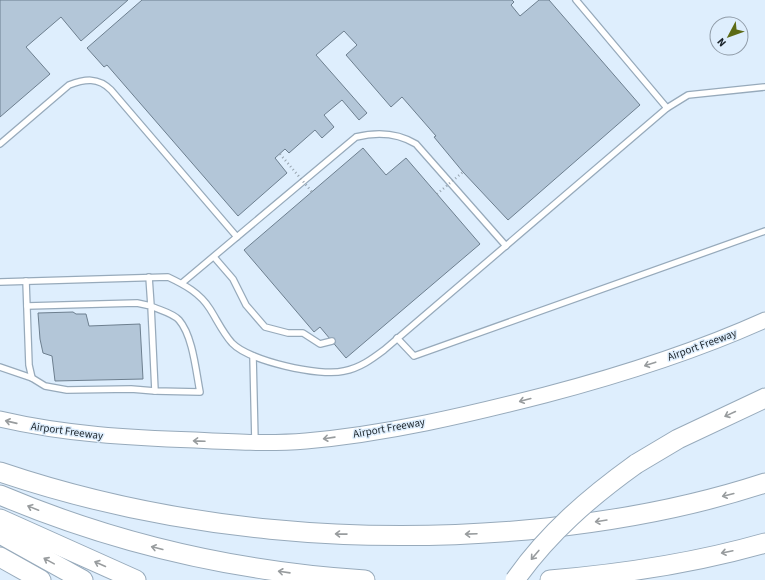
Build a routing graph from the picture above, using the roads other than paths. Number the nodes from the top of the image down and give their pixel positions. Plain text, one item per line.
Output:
1 (576, 0) edge
2 (765, 87) edge
3 (667, 108) junction
4 (0, 144) edge
5 (765, 231) edge
6 (237, 237) junction
7 (506, 246) junction
8 (214, 257) junction
9 (149, 277) junction
10 (26, 281) junction
11 (0, 282) edge
12 (182, 284) junction
13 (27, 306) junction
14 (151, 306) junction
15 (765, 320) edge
16 (397, 338) junction
17 (332, 341) dead end
18 (253, 356) junction
19 (0, 368) edge
20 (32, 378) junction
21 (155, 391) junction
22 (765, 398) edge
23 (0, 419) edge
24 (255, 442) junction
25 (0, 472) edge
26 (765, 483) edge
27 (0, 494) edge
28 (0, 519) edge
29 (0, 534) edge
30 (765, 543) edge
31 (0, 557) edge
32 (41, 580) edge
33 (83, 580) edge
34 (136, 580) edge
35 (365, 580) edge
36 (515, 580) edge
37 (550, 580) edge

1 - 3 lane
2 - 3 lane
3 - 7 lane
4 - 6 lane
5 - 16 lane
6 - 7 lane
6 - 8 lane
7 - 16 lane
8 - 12 lane
8 - 17 lane
9 - 10 lane
9 - 12 lane
9 - 14 lane
10 - 11 lane
10 - 13 lane
12 - 18 lane
13 - 14 lane
13 - 20 lane
14 - 21 lane
14 - 21 lane
15 -> 24 main road, Airport Freeway
16 - 18 lane
18 - 24 lane
19 - 20 lane
20 - 21 lane
22 -> 36 highway, bridge
24 -> 23 main road, Airport Freeway
26 -> 25 highway
35 -> 27 highway
34 -> 28 highway
33 -> 29 highway
30 -> 37 highway
31 - 32 highway

